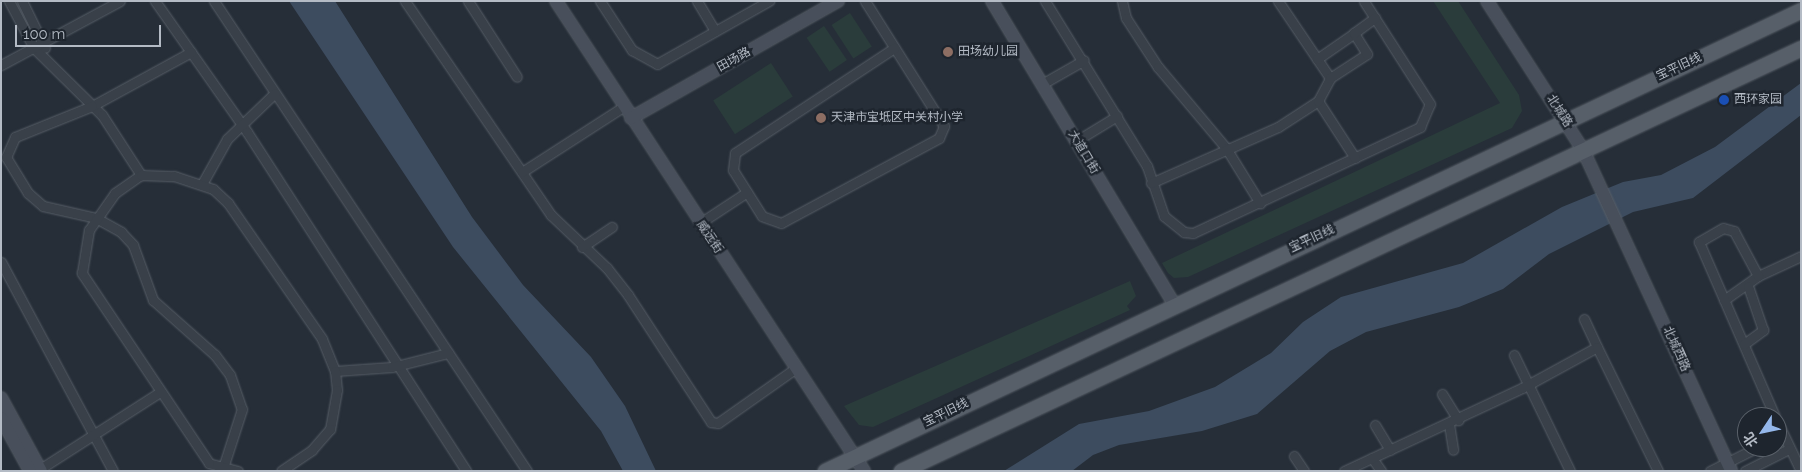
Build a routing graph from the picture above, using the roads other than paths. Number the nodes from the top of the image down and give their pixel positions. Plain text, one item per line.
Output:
1 (9, 1) edge
2 (22, 1) edge
3 (120, 1) edge
4 (155, 1) edge
5 (214, 1) edge
6 (405, 1) edge
7 (468, 1) edge
8 (556, 1) edge
9 (600, 1) edge
10 (697, 1) edge
11 (769, 1) edge
12 (838, 1) edge
13 (865, 1) edge
14 (992, 1) edge
15 (1045, 1) edge
16 (1122, 1) edge
17 (1278, 1) edge
18 (1364, 1) edge
19 (1487, 1) edge
20 (1801, 10) edge
21 (1375, 18) junction
22 (715, 31) junction
23 (1356, 32) junction
24 (44, 43) junction
25 (34, 48) junction
26 (894, 48) junction
27 (1801, 48) edge
28 (191, 52) junction
29 (48, 58) junction
30 (1317, 59) junction
31 (1084, 60) junction
32 (1, 65) edge
33 (518, 77) dead end
34 (1330, 78) junction
35 (1042, 84) junction
36 (275, 93) junction
37 (1318, 101) junction
38 (92, 106) junction
39 (623, 107) junction
40 (1117, 116) junction
41 (631, 118) junction
42 (1566, 121) junction
43 (241, 124) junction
44 (1076, 141) junction
45 (1226, 148) junction
46 (1583, 150) junction
47 (1355, 158) junction
48 (522, 172) junction
49 (140, 175) junction
50 (1151, 183) junction
51 (202, 184) junction
52 (747, 192) junction
53 (1260, 202) junction
54 (96, 218) junction
55 (700, 223) junction
56 (612, 227) dead end
57 (1621, 228) joint
58 (582, 247) junction
59 (1801, 256) edge
60 (1, 262) edge
61 (1758, 276) junction
62 (1748, 286) junction
63 (1724, 300) junction
64 (1174, 304) junction
65 (1584, 319) dead end
66 (1744, 344) junction
67 (1597, 347) junction
68 (448, 353) junction
69 (1514, 355) dead end
70 (400, 366) junction
71 (796, 368) junction
72 (335, 371) junction
73 (1529, 384) junction
74 (160, 392) junction
75 (1442, 394) dead end
76 (1, 398) edge
77 (1771, 407) edge
78 (1, 418) edge
79 (1454, 422) junction
80 (1375, 425) dead end
81 (94, 435) junction
82 (1787, 446) edge
83 (1789, 449) junction
84 (1390, 450) junction
85 (1454, 450) dead end
86 (1294, 456) dead end
87 (855, 457) junction
88 (1743, 457) edge
89 (1372, 458) junction
90 (1729, 466) edge
91 (37, 470) edge
92 (222, 470) edge
93 (113, 471) edge
94 (238, 471) edge
95 (281, 471) edge
96 (466, 471) edge
97 (527, 471) edge
98 (825, 471) edge
99 (864, 471) edge
100 (901, 471) edge
101 (1304, 471) edge
102 (1344, 471) edge
103 (1381, 471) edge
104 (1570, 471) edge
105 (1658, 471) edge
106 (1710, 471) edge
107 (1745, 471) edge
108 (1801, 471) edge

1 - 25 street
2 - 24 street
3 - 24 street
4 - 28 street
5 - 36 street
6 - 48 street
7 - 33 street
8 - 39 street, 威远街
9 - 22 street
10 - 22 street
11 - 22 street
12 - 41 street, 田场路
13 - 26 street
14 - 35 street, 大道口街
15 - 31 street
16 - 45 street
17 - 30 street
18 - 21 street
19 - 42 street, 北城路
20 - 42 main road, 宝平旧线
21 - 23 street
21 - 47 street
23 - 30 street
23 - 34 street
24 - 25 street
24 - 29 street
25 - 29 street
25 - 32 street
26 - 52 street
26 - 52 street
27 - 46 main road
28 - 38 street
28 - 43 street
29 - 38 street
30 - 34 street
31 - 35 street
31 - 40 street
34 - 37 street
35 - 44 street, 大道口街
36 - 43 street
36 - 68 street
37 - 45 street
37 - 47 street
38 - 49 street
38 - 54 street
39 - 41 street, 威远街
39 - 48 street
40 - 44 street
40 - 50 street
41 - 55 street, 威远街
42 - 46 street, 北城路
42 - 64 main road, 宝平旧线
43 - 51 street
43 - 70 street
44 - 64 street, 大道口街
45 - 50 street
45 - 53 street
46 - 57 street, 北城路
46 - 100 main road
47 - 53 street
48 - 58 street
49 - 51 street
49 - 54 street
50 - 53 street
51 - 72 street
52 - 55 street
54 - 74 street
54 - 92 street
55 - 71 street, 威远街
56 - 58 street
57 - 90 street, 北城西路
58 - 71 street
59 - 61 street
60 - 81 street
61 - 62 street
61 - 63 street
62 - 63 street
62 - 66 street
63 - 66 street
64 - 87 main road, 宝平旧线
65 - 67 street
66 - 77 street
67 - 73 street
67 - 105 street
68 - 70 street
68 - 97 street
69 - 73 street
70 - 72 street
70 - 96 street
71 - 87 street, 威远街
72 - 95 street
73 - 79 street
73 - 104 street
74 - 81 street
74 - 92 street
75 - 79 street
76 - 91 street
78 - 91 street
79 - 84 street
79 - 85 street
80 - 84 street
81 - 91 street
81 - 93 street
82 - 83 street
83 - 107 street
83 - 108 street
84 - 89 street
86 - 101 street
87 - 98 main road, 宝平旧线
87 - 99 street, 威远街
88 - 90 street
89 - 102 street
89 - 103 street
90 - 106 street
92 - 94 street

